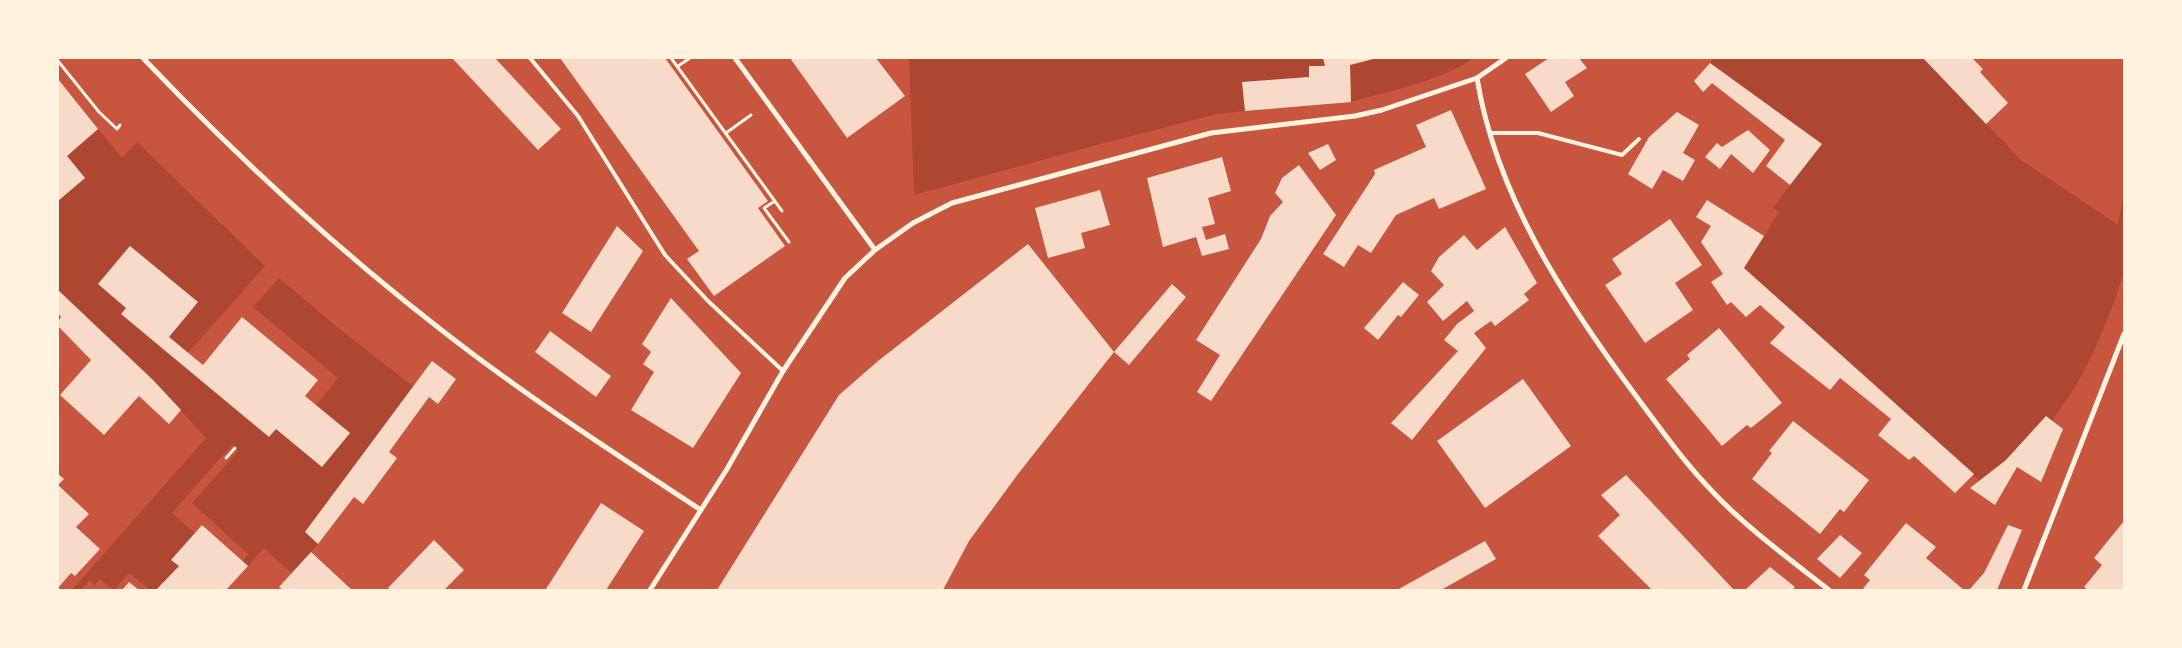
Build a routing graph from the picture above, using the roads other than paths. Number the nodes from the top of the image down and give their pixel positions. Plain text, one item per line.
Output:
1 (144, 58) edge
2 (530, 58) edge
3 (735, 58) edge
4 (1506, 58) edge
5 (1477, 78) junction
6 (1490, 133) junction
7 (1639, 139) dead end
8 (875, 250) junction
9 (2124, 334) edge
10 (784, 371) junction
11 (701, 510) junction
12 (650, 590) edge
13 (1829, 590) edge
14 (2024, 590) edge

1 - 11 street
2 - 10 lane
3 - 8 street
4 - 5 street
5 - 6 street
5 - 8 street
6 - 7 lane
6 - 13 street
8 - 10 street
9 - 14 street
10 - 11 street
11 - 12 street

